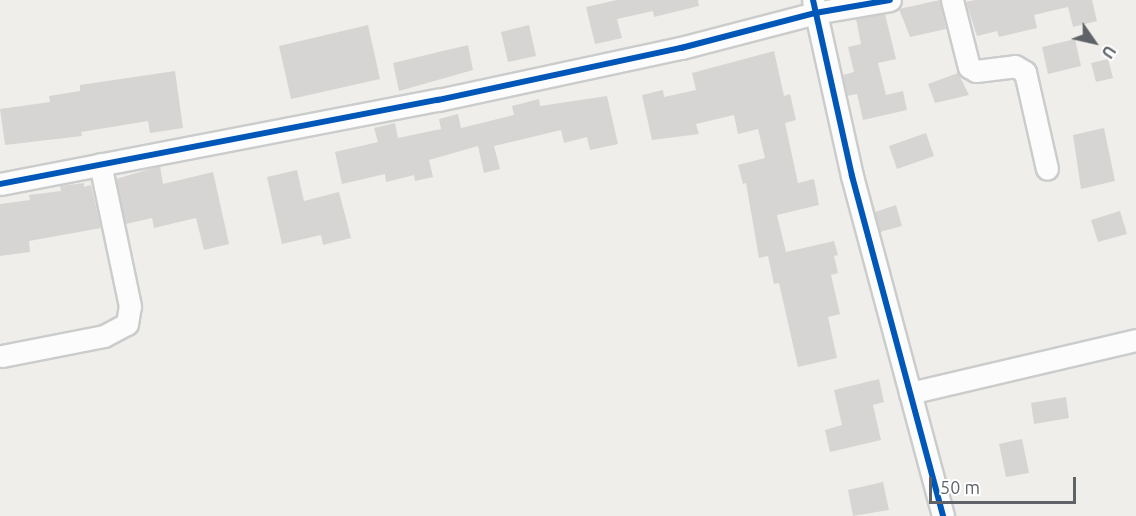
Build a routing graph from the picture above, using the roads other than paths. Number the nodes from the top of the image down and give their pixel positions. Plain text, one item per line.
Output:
1 (890, 0) edge
2 (952, 0) edge
3 (814, 7) edge
4 (100, 164) junction
5 (1047, 169) dead end
6 (0, 184) edge
7 (1136, 340) edge
8 (2, 356) dead end
9 (910, 393) junction
10 (943, 516) edge

1 - 3 street
2 - 5 street
3 - 4 street
3 - 9 street
4 - 6 street
4 - 8 street
7 - 9 street
9 - 10 street

